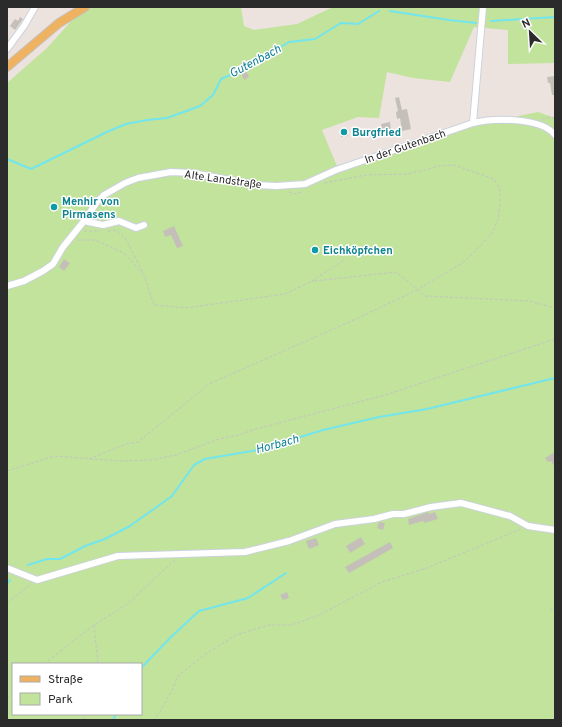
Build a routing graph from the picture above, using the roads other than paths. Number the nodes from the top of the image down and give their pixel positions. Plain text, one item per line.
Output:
1 (35, 7) edge
2 (85, 7) edge
3 (483, 7) edge
4 (7, 49) edge
5 (7, 67) edge
6 (473, 123) junction
7 (555, 135) edge
8 (336, 170) joint
9 (84, 221) junction
10 (144, 225) dead end
11 (7, 286) edge
12 (555, 530) edge
13 (7, 568) edge

1 - 4 street
2 - 5 main road
3 - 6 street
6 - 7 street, In der Gutenbach
6 - 8 street, In der Gutenbach
8 - 9 street, Alte Landstraße
9 - 10 street
9 - 11 street, Alte Landstraße
12 - 13 street

